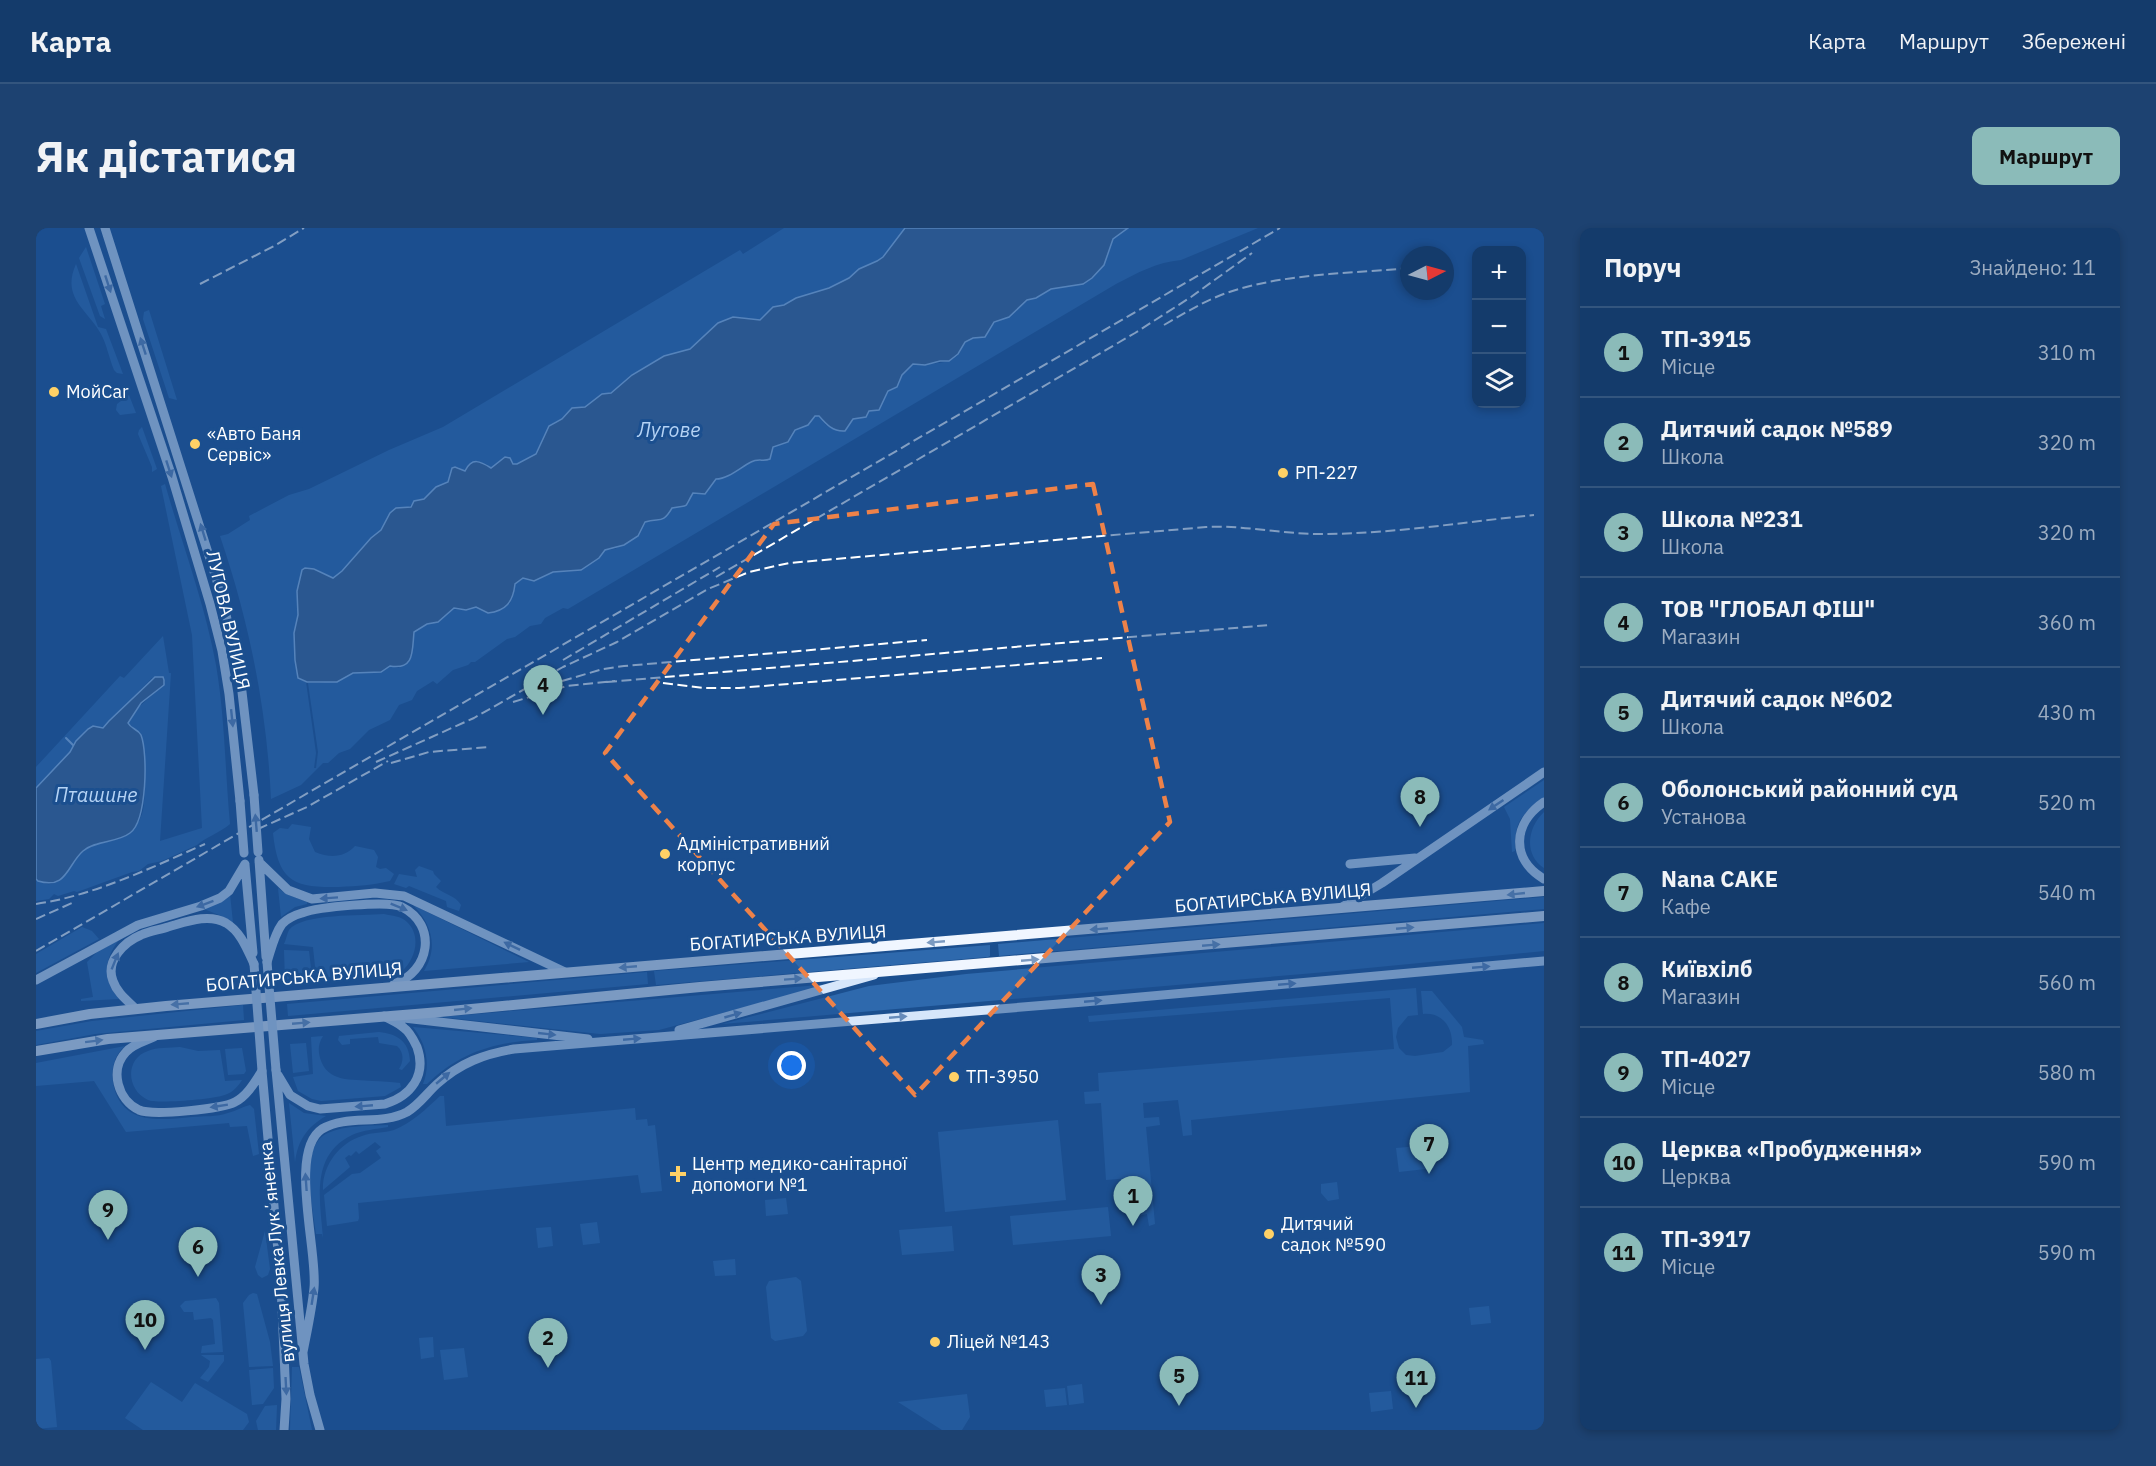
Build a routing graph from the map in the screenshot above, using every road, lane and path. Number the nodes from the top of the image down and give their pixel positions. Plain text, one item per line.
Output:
1 (89, 228) edge
2 (105, 228) edge
3 (1544, 772) edge
4 (1544, 802) edge
5 (1417, 858) junction
6 (259, 862) junction
7 (245, 864) junction
8 (1350, 864) dead end
9 (1544, 879) edge
10 (1544, 891) edge
11 (1338, 910) junction
12 (1544, 916) edge
13 (1544, 961) edge
14 (267, 962) junction
15 (254, 964) junction
16 (565, 972) junction
17 (881, 973) junction
18 (36, 981) edge
19 (385, 987) junction
20 (136, 1009) junction
21 (384, 1016) junction
22 (36, 1024) edge
23 (159, 1035) junction
24 (657, 1037) junction
25 (606, 1041) junction
26 (36, 1051) edge
27 (276, 1070) junction
28 (262, 1071) junction
29 (303, 1352) junction
30 (284, 1430) edge
31 (320, 1430) edge

1 -> 7 main road, ЛУГОВА ВУЛИЦЯ, bridge
6 -> 2 main road, ЛУГОВА ВУЛИЦЯ, bridge
3 -> 5 main road
4 - 9 main road
5 - 8 main road
5 - 11 main road
6 - 14 main road, ЛУГОВА ВУЛИЦЯ
16 -> 6 main road
7 - 15 main road, ЛУГОВА ВУЛИЦЯ
7 -> 18 main road
10 -> 11 main road, БОГАТИРСЬКА ВУЛИЦЯ
11 -> 16 main road, БОГАТИРСЬКА ВУЛИЦЯ
17 -> 12 main road
24 -> 13 main road
14 -> 19 main road
14 - 27 main road, вулиця Левка Лукʼяненка, bridge
20 -> 15 main road
15 - 28 main road, ЛУГОВА ВУЛИЦЯ, bridge
16 - 19 main road, БОГАТИРСЬКА ВУЛИЦЯ
21 -> 17 main road
24 -> 17 main road
19 -> 20 main road, БОГАТИРСЬКА ВУЛИЦЯ
20 - 22 main road, БОГАТИРСЬКА ВУЛИЦЯ
23 -> 21 main road
21 -> 25 main road
21 -> 27 main road
26 -> 23 main road
28 -> 23 main road
25 -> 24 main road
29 -> 25 main road
27 - 29 main road, вулиця Левка Лукʼяненка
28 -> 30 main road, вулиця Левка Лукʼяненка
29 - 31 main road, вулиця Левка Лукʼяненка

